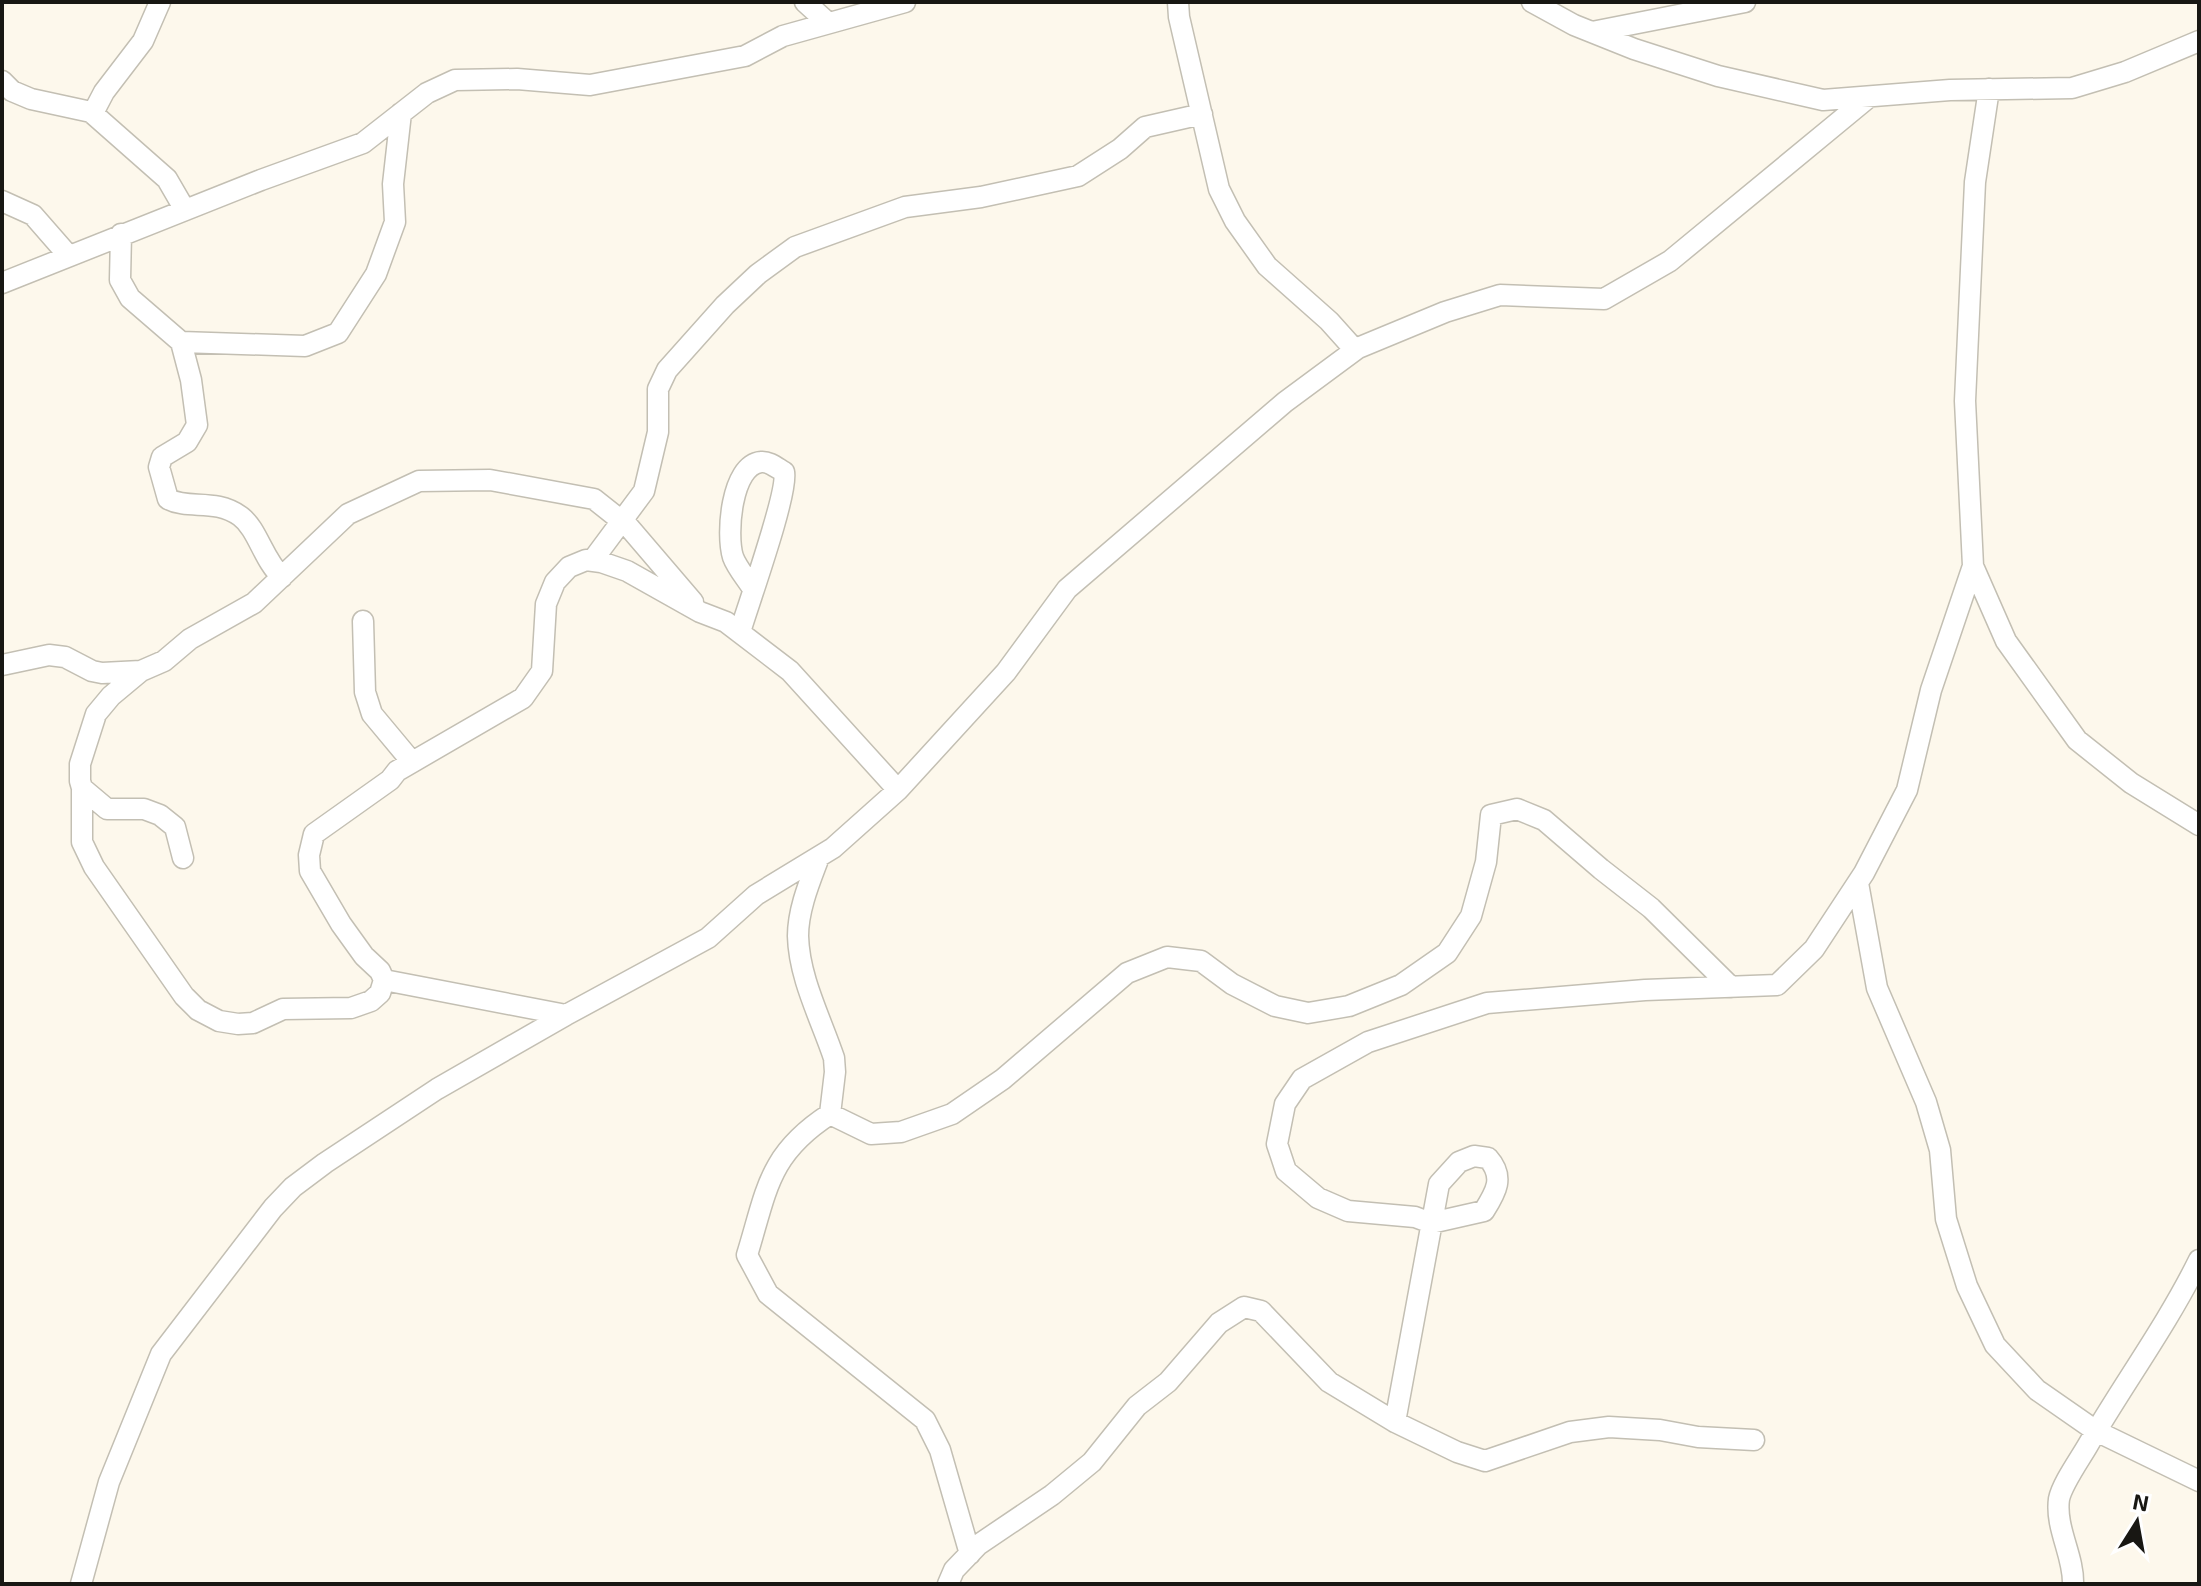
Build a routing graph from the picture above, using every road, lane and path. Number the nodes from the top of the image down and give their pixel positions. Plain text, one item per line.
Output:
1 (160, 2) edge
2 (805, 2) edge
3 (905, 2) edge
4 (1178, 2) edge
5 (1532, 2) edge
6 (1745, 2) edge
7 (827, 22) junction
8 (1592, 32) junction
9 (2199, 41) edge
10 (2, 81) edge
11 (1989, 89) junction
12 (1869, 97) junction
13 (93, 113) junction
14 (401, 113) junction
15 (1202, 114) junction
16 (2, 201) edge
17 (185, 210) junction
18 (121, 234) junction
19 (68, 255) junction
20 (2, 283) edge
21 (181, 342) junction
22 (1355, 350) junction
23 (622, 520) junction
24 (592, 561) junction
25 (1973, 566) junction
26 (282, 577) junction
27 (753, 589) junction
28 (700, 612) junction
29 (363, 621) dead end
30 (740, 632) junction
31 (2, 665) edge
32 (141, 671) junction
33 (412, 762) junction
34 (82, 788) junction
35 (898, 790) junction
36 (2199, 825) edge
37 (819, 857) junction
38 (183, 858) dead end
39 (1858, 883) junction
40 (384, 980) junction
41 (1731, 987) junction
42 (566, 1015) junction
43 (830, 1114) junction
44 (2199, 1260) edge
45 (1395, 1422) junction
46 (2096, 1431) junction
47 (1754, 1440) dead end
48 (2199, 1481) edge
49 (970, 1554) junction
50 (81, 1584) edge
51 (948, 1584) edge
52 (2073, 1584) edge

1 - 13 street
2 - 7 street
3 - 7 street
4 - 15 street
5 - 8 street
6 - 8 street
7 - 14 street
8 - 12 street
9 - 11 street
10 - 13 street
11 - 12 street
11 - 25 street
12 - 22 street
13 - 17 street
14 - 17 street
14 - 21 street
15 - 22 street
15 - 23 street
16 - 19 street
17 - 18 street
18 - 19 street
18 - 21 street
19 - 20 street
21 - 26 street
22 - 35 street
23 - 24 street
23 - 26 street
23 - 28 street
24 - 28 street
24 - 33 street
25 - 36 street
25 - 39 street
26 - 32 street
27 - 27 street
27 - 30 street
28 - 30 street
29 - 33 street
30 - 35 street
31 - 32 street
32 - 34 street
33 - 40 street
34 - 38 street
34 - 40 street
35 - 37 street
37 - 42 street
37 - 43 street
39 - 41 street
39 - 46 street
40 - 42 street
41 - 43 street
41 - 45 street
42 - 50 street
43 - 49 street
44 - 46 street
45 - 47 street
45 - 49 street
46 - 48 street
46 - 52 street
49 - 51 street

